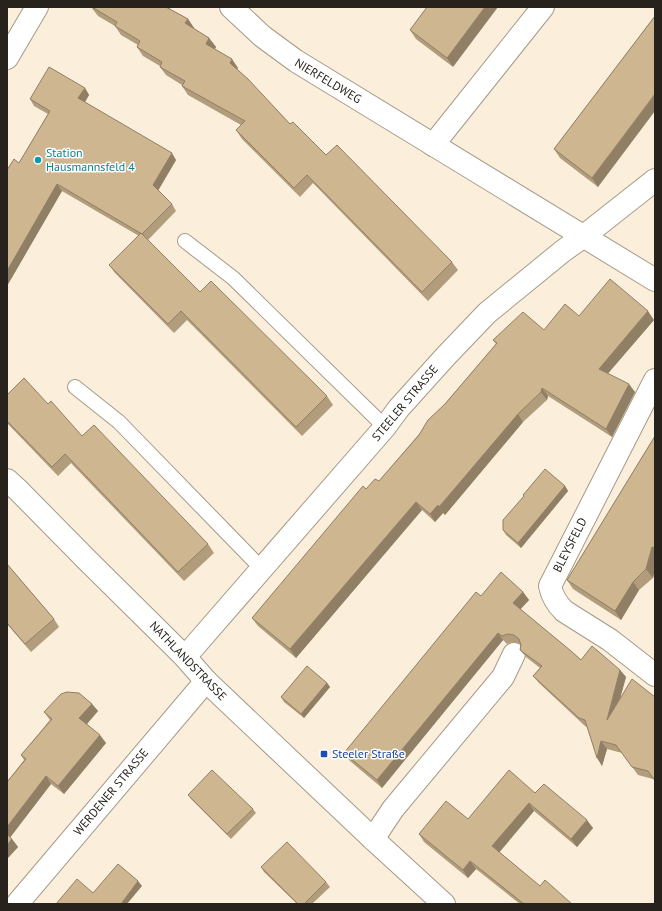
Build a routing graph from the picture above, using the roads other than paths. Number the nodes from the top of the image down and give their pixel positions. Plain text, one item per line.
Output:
1 (37, 7) edge
2 (231, 7) edge
3 (543, 7) edge
4 (7, 58) edge
5 (433, 145) junction
6 (655, 180) edge
7 (584, 236) junction
8 (185, 241) dead end
9 (655, 280) edge
10 (655, 380) edge
11 (75, 387) dead end
12 (385, 427) junction
13 (7, 480) edge
14 (262, 569) junction
15 (514, 654) dead end
16 (185, 657) junction
17 (655, 675) edge
18 (206, 681) junction
19 (372, 839) junction
20 (17, 904) edge
21 (444, 904) edge

1 - 4 street
2 - 5 street, NIERFELDWEG
3 - 5 street
5 - 7 street, NIERFELDWEG
6 - 7 street, STEELER STRASSE
7 - 9 street
7 - 12 street, STEELER STRASSE
8 - 12 lane
10 - 17 street, BLEYSFELD
11 - 14 lane
12 - 14 street, STEELER STRASSE
13 - 16 street, NATHLANDSTRASSE
14 - 16 street, STEELER STRASSE
15 - 19 street
16 - 18 street, NATHLANDSTRASSE
18 - 19 street, NATHLANDSTRASSE
18 - 20 street, WERDENER STRASSE
19 - 21 street, NATHLANDSTRASSE

